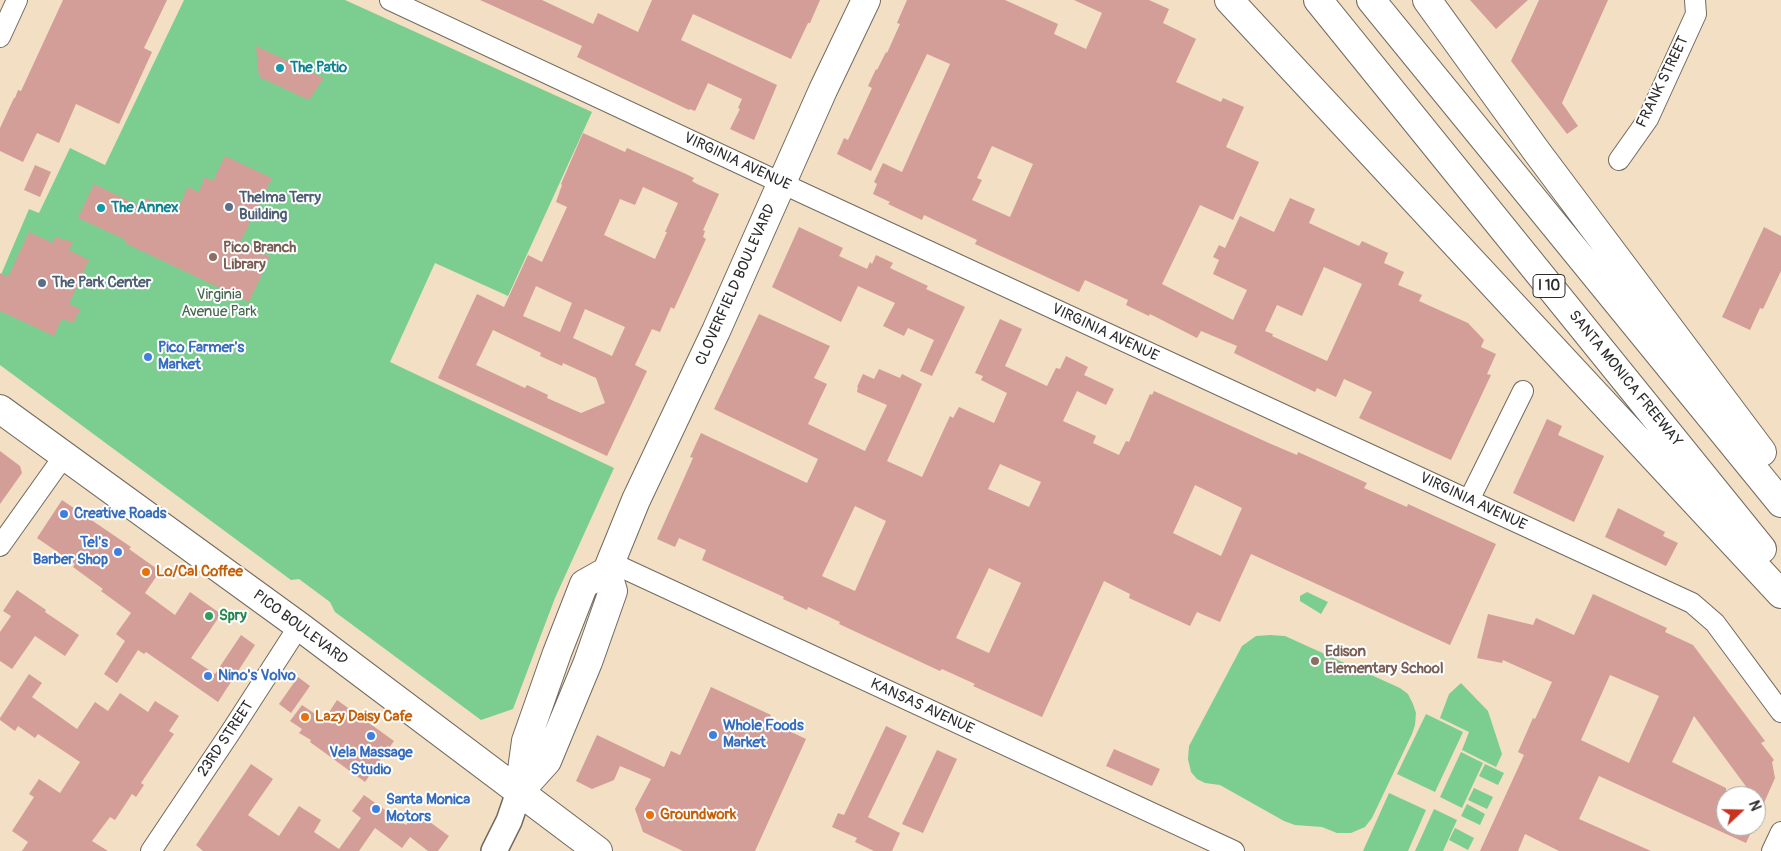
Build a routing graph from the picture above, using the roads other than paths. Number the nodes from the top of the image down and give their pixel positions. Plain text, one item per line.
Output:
1 (17, 0) edge
2 (390, 0) edge
3 (866, 0) edge
4 (1229, 0) edge
5 (1318, 0) edge
6 (1371, 0) edge
7 (1427, 0) edge
8 (1695, 0) edge
9 (0, 37) edge
10 (1619, 160) dead end
11 (782, 183) junction
12 (1523, 391) dead end
13 (0, 409) edge
14 (64, 456) junction
15 (1781, 478) edge
16 (1469, 500) junction
17 (1781, 503) edge
18 (0, 546) edge
19 (608, 566) junction
20 (1781, 572) edge
21 (1781, 594) edge
22 (299, 626) junction
23 (1781, 712) edge
24 (519, 792) junction
25 (1781, 832) edge
26 (150, 851) edge
27 (494, 851) edge
28 (598, 851) edge
29 (1234, 851) edge
30 (1772, 851) edge

1 - 9 street
2 - 11 street, VIRGINIA AVENUE
3 - 11 main road, CLOVERFIELD BOULEVARD
4 - 21 main road
5 - 20 main road, SANTA MONICA FREEWAY / I 10
6 - 17 main road, I 10
7 - 15 main road
8 - 10 street, FRANK STREET
11 - 16 street, VIRGINIA AVENUE
11 - 19 main road, CLOVERFIELD BOULEVARD
12 - 16 street
13 - 14 main road, PICO BOULEVARD
14 - 18 street
14 - 22 main road, PICO BOULEVARD
16 - 23 street, VIRGINIA AVENUE
19 - 24 main road
19 - 29 street, KANSAS AVENUE
22 - 24 main road, PICO BOULEVARD
22 - 26 street, 23RD STREET
24 - 27 street
24 - 28 main road, PICO BOULEVARD
25 - 30 street

